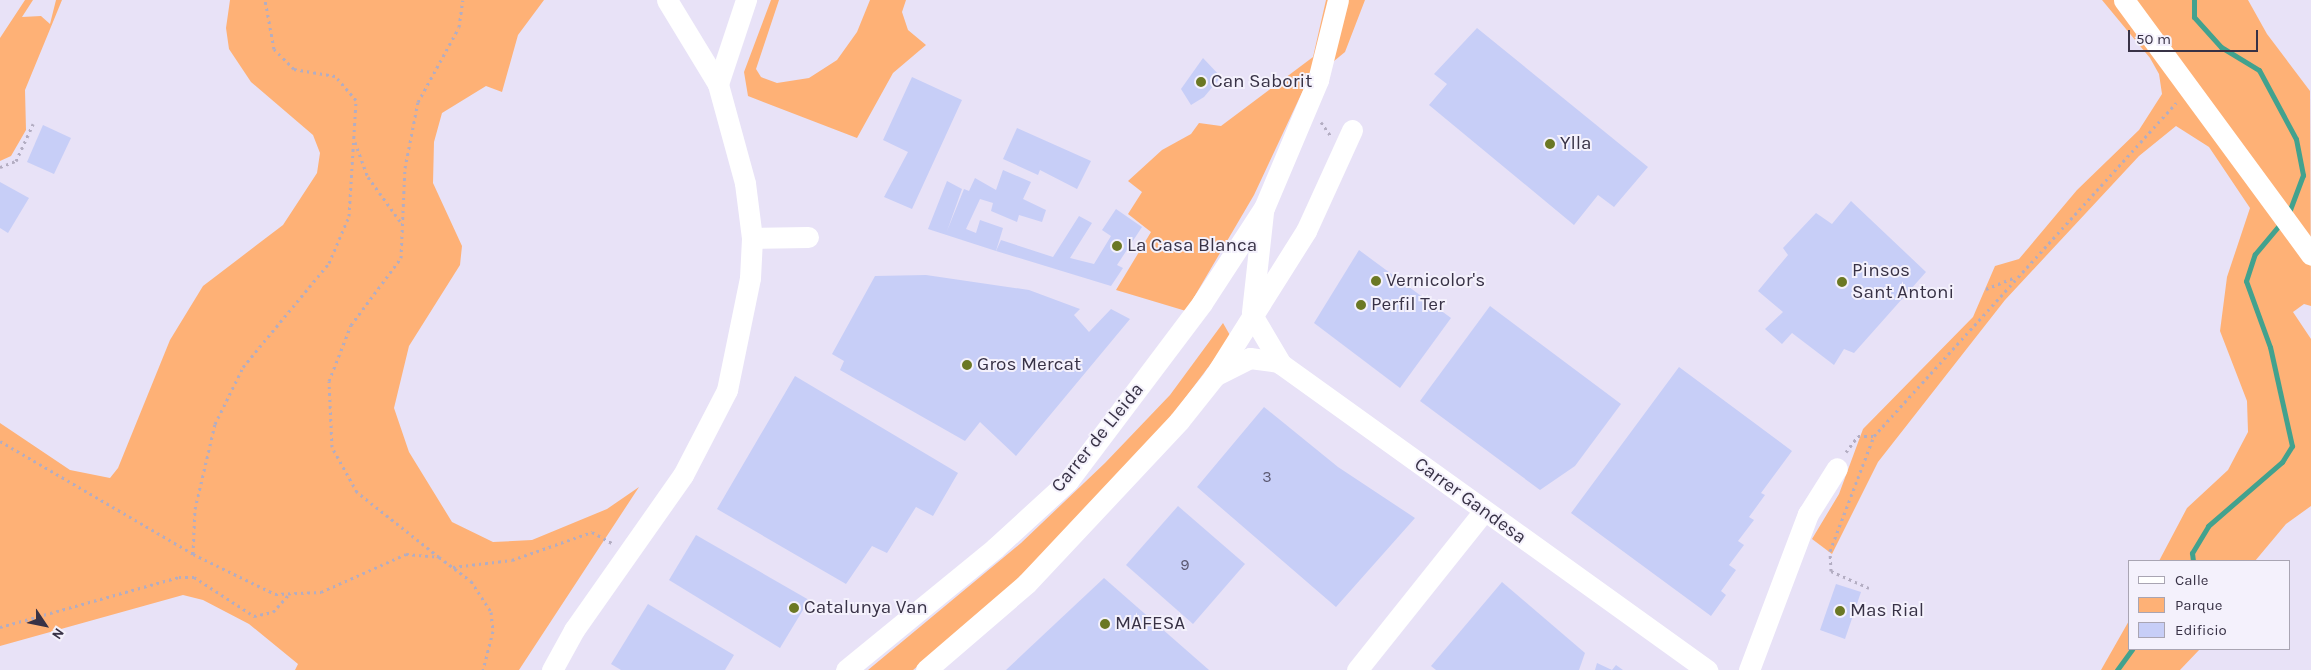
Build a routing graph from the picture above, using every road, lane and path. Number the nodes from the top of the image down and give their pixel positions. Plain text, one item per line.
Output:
1 (265, 0) edge
2 (463, 0) edge
3 (667, 0) edge
4 (746, 0) edge
5 (1338, 0) edge
6 (2124, 0) edge
7 (718, 84) junction
8 (2188, 90) junction
9 (1309, 105) junction
10 (33, 124) dead end
11 (1352, 130) dead end
12 (354, 139) junction
13 (1339, 158) junction
14 (0, 167) edge
15 (1264, 208) junction
16 (402, 224) junction
17 (808, 237) dead end
18 (752, 238) junction
19 (2311, 255) edge
20 (2019, 276) junction
21 (1986, 289) dead end
22 (1252, 315) junction
23 (1279, 362) junction
24 (1214, 376) junction
25 (1874, 436) junction
26 (0, 441) edge
27 (1837, 468) joint
28 (1484, 512) junction
29 (620, 543) junction
30 (607, 550) dead end
31 (193, 554) junction
32 (439, 556) junction
33 (453, 567) junction
34 (1869, 588) dead end
35 (290, 593) junction
36 (0, 628) edge
37 (483, 670) edge
38 (552, 670) edge
39 (846, 670) edge
40 (926, 670) edge
41 (1357, 670) edge
42 (1707, 670) edge
43 (1749, 670) edge

1 - 12 path
2 - 16 path
3 - 7 street
4 - 7 street
5 - 9 street, Carrer de Lleida
6 - 8 street
7 - 18 street
8 - 19 street
8 - 20 path
9 - 13 path
9 - 15 street, Carrer de Lleida
10 - 14 path
11 - 13 street, Carrer de Lleida
12 - 16 path
12 - 31 path
13 - 22 street, Carrer de Lleida
15 - 22 street, Carrer de Lleida
15 - 39 street, Carrer de Lleida
16 - 32 path
17 - 18 street
18 - 29 street
20 - 21 path
20 - 25 path
22 - 23 street, Carrer Gandesa
22 - 24 street, Carrer de Lleida
23 - 24 street
23 - 28 street, Carrer Gandesa
24 - 40 street, Carrer de Lleida
25 - 27 path
25 - 34 path
26 - 31 path
27 - 43 street
28 - 41 street
28 - 42 street, Carrer Gandesa
29 - 30 path
29 - 33 path
29 - 38 street
31 - 35 path
32 - 33 path
32 - 35 path
33 - 37 path
35 - 36 path

